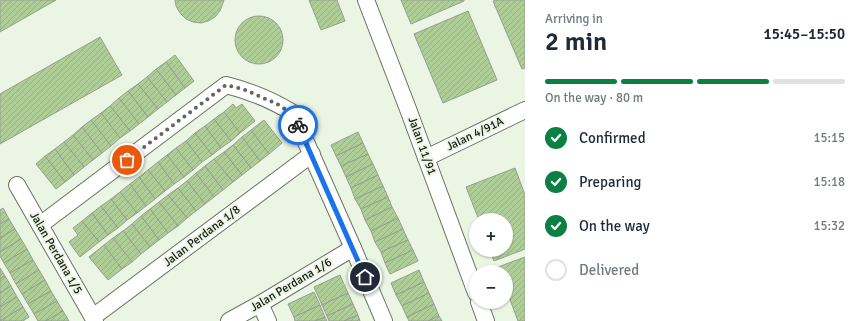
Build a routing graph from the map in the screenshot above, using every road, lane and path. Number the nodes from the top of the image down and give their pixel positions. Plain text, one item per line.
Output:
1 (366, 0) edge
2 (525, 110) edge
3 (312, 154) junction
4 (426, 158) junction
5 (17, 185) dead end
6 (40, 225) junction
7 (353, 248) junction
8 (469, 273) edge
9 (260, 304) junction
10 (482, 309) edge
11 (94, 319) edge
12 (229, 321) edge
13 (268, 321) edge
14 (384, 321) edge
15 (486, 321) edge

1 - 4 street, Jalan 11/91
2 - 4 street, Jalan 4/91A
3 - 6 street
3 - 7 street
3 - 11 street, Jalan Perdana 1/8
4 - 8 street, Jalan 11/91
5 - 6 street, Jalan Perdana 1/5
6 - 11 street, Jalan Perdana 1/5
7 - 9 street, Jalan Perdana 1/6
7 - 14 street
9 - 12 street, Jalan Perdana 1/6
9 - 13 street
10 - 15 street

